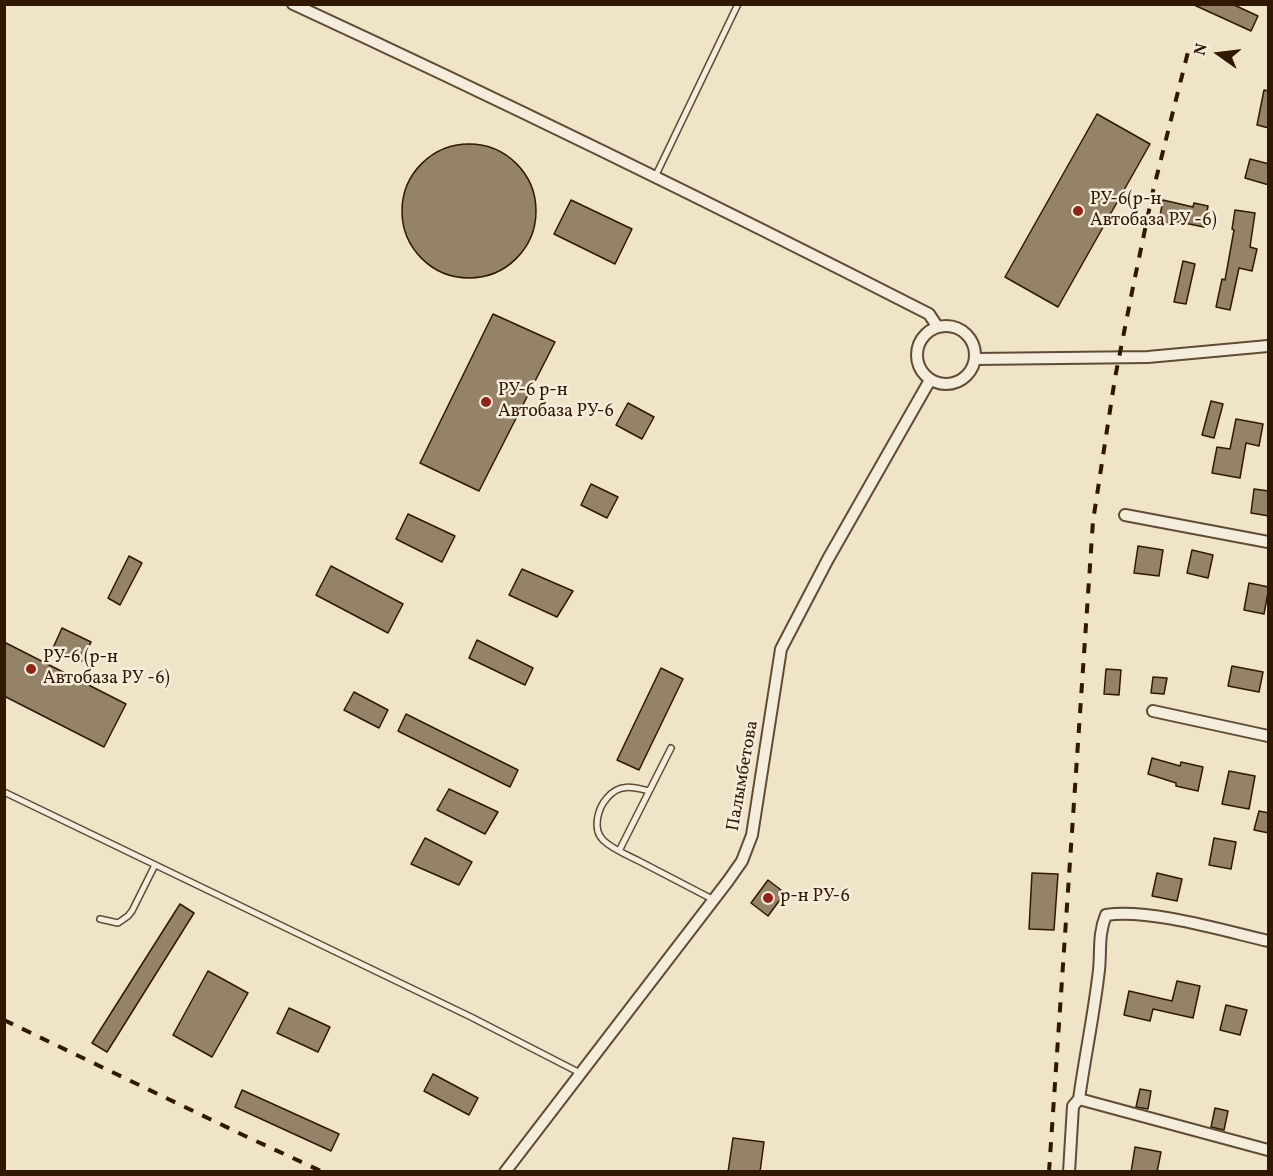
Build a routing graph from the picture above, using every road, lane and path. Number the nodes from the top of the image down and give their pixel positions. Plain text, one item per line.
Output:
1 (293, 4) edge
2 (738, 4) edge
3 (655, 177) junction
4 (937, 326) junction
5 (1269, 346) edge
6 (975, 359) junction
7 (930, 380) junction
8 (1125, 515) dead end
9 (1269, 542) edge
10 (1153, 711) dead end
11 (1269, 736) edge
12 (671, 748) dead end
13 (649, 791) junction
14 (4, 792) edge
15 (619, 851) junction
16 (155, 865) junction
17 (714, 900) junction
18 (100, 919) dead end
19 (1269, 941) edge
20 (580, 1073) junction
21 (1079, 1099) junction
22 (1269, 1150) edge
23 (505, 1172) edge
24 (1069, 1172) edge

1 - 3 street
2 - 3 lane
3 - 4 street
4 - 6 street
4 - 7 street
5 - 6 street
6 - 7 street
7 - 17 street, Палымбетова
8 - 9 street
10 - 11 street
12 - 13 lane
13 - 15 lane
13 - 15 lane
14 - 16 lane
15 - 17 lane
16 - 18 lane
16 - 20 lane
17 - 20 street, Палымбетова
19 - 21 street
20 - 23 street, Палымбетова
21 - 22 street
21 - 24 street

